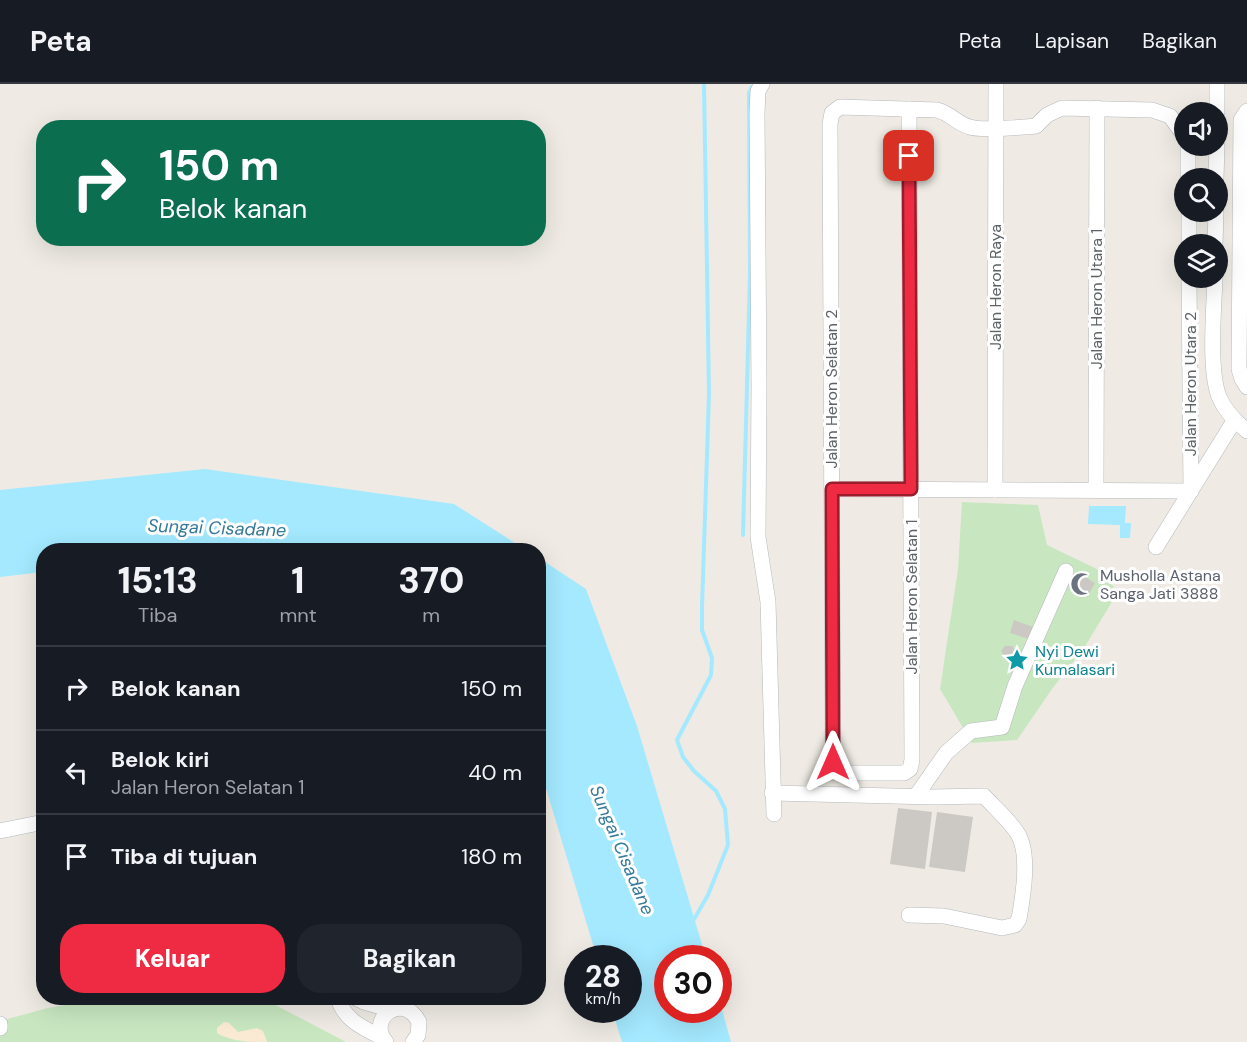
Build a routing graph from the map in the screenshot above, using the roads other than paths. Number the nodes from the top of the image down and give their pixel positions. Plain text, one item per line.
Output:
1 (762, 84) edge
2 (996, 84) edge
3 (1218, 84) edge
4 (1217, 102) edge
5 (1097, 108) junction
6 (909, 109) junction
7 (1244, 116) edge
8 (1174, 121) edge
9 (996, 127) junction
10 (1244, 193) edge
11 (1189, 288) edge
12 (1215, 288) edge
13 (1244, 383) edge
14 (1241, 426) edge
15 (832, 489) junction
16 (911, 489) junction
17 (995, 490) junction
18 (1096, 490) junction
19 (1191, 491) junction
20 (1156, 547) dead end
21 (1066, 571) dead end
22 (912, 760) joint
23 (772, 793) junction
24 (916, 796) junction
25 (774, 814) dead end
26 (36, 824) edge
27 (0, 831) edge
28 (909, 915) dead end
29 (341, 1005) edge
30 (373, 1005) edge
31 (392, 1010) junction
32 (385, 1040) edge
33 (413, 1042) edge

1 - 23 street
2 - 9 street, Jalan Heron Raya
3 - 4 street
5 - 8 street
5 - 9 street
5 - 18 street, Jalan Heron Utara 1
6 - 9 street
6 - 15 street, Jalan Heron Selatan 2
6 - 16 street, Jalan Heron Selatan 1
7 - 10 street
9 - 17 street, Jalan Heron Raya
10 - 13 street
11 - 19 street, Jalan Heron Utara 2
12 - 14 street
14 - 19 street
15 - 16 street
15 - 22 street, Jalan Heron Selatan 2
16 - 17 street
16 - 22 street, Jalan Heron Selatan 1
17 - 18 street
18 - 19 street
19 - 20 street
21 - 24 street
23 - 24 street
23 - 25 street
24 - 28 street
26 - 27 street
29 - 32 street
30 - 31 street
31 - 32 street
31 - 33 street

